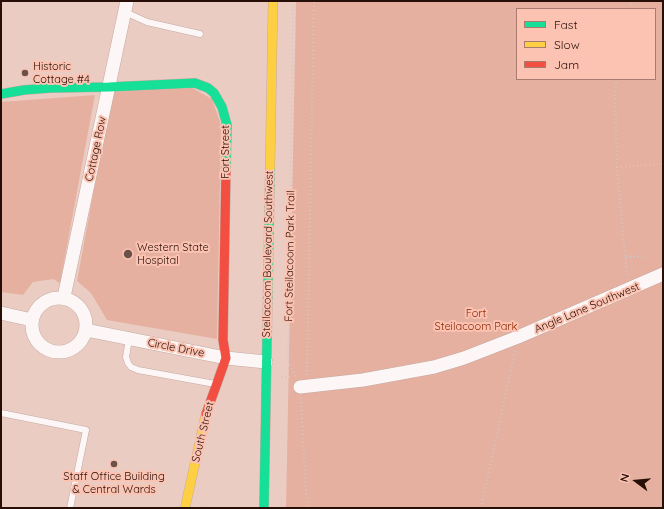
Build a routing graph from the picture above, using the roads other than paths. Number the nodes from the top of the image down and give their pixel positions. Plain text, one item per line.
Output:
1 (273, 1) edge
2 (126, 7) edge
3 (200, 34) dead end
4 (109, 88) junction
5 (1, 94) edge
6 (663, 274) edge
7 (64, 298) junction
8 (1, 313) edge
9 (32, 320) junction
10 (86, 330) junction
11 (129, 339) junction
12 (226, 358) junction
13 (266, 362) junction
14 (301, 383) road end
15 (216, 385) junction
16 (1, 413) edge
17 (70, 508) edge
18 (185, 508) edge
19 (264, 508) edge

1 - 13 street, Steilacoom Boulevard Southwest
2 - 3 lane
2 - 4 street, Cottage Row
4 - 5 street, Fort Street
4 - 7 street, Cottage Row
4 - 12 street, Fort Street
6 - 14 street, Angle Lane Southwest
7 - 9 street
7 - 10 street
8 - 9 street
9 - 10 street
10 - 11 street, Circle Drive
11 - 12 street, Circle Drive
11 - 15 lane
12 - 13 street, Circle Drive
12 - 15 street, South Street
13 - 19 street, Steilacoom Boulevard Southwest
15 - 18 street, South Street
16 - 17 lane

